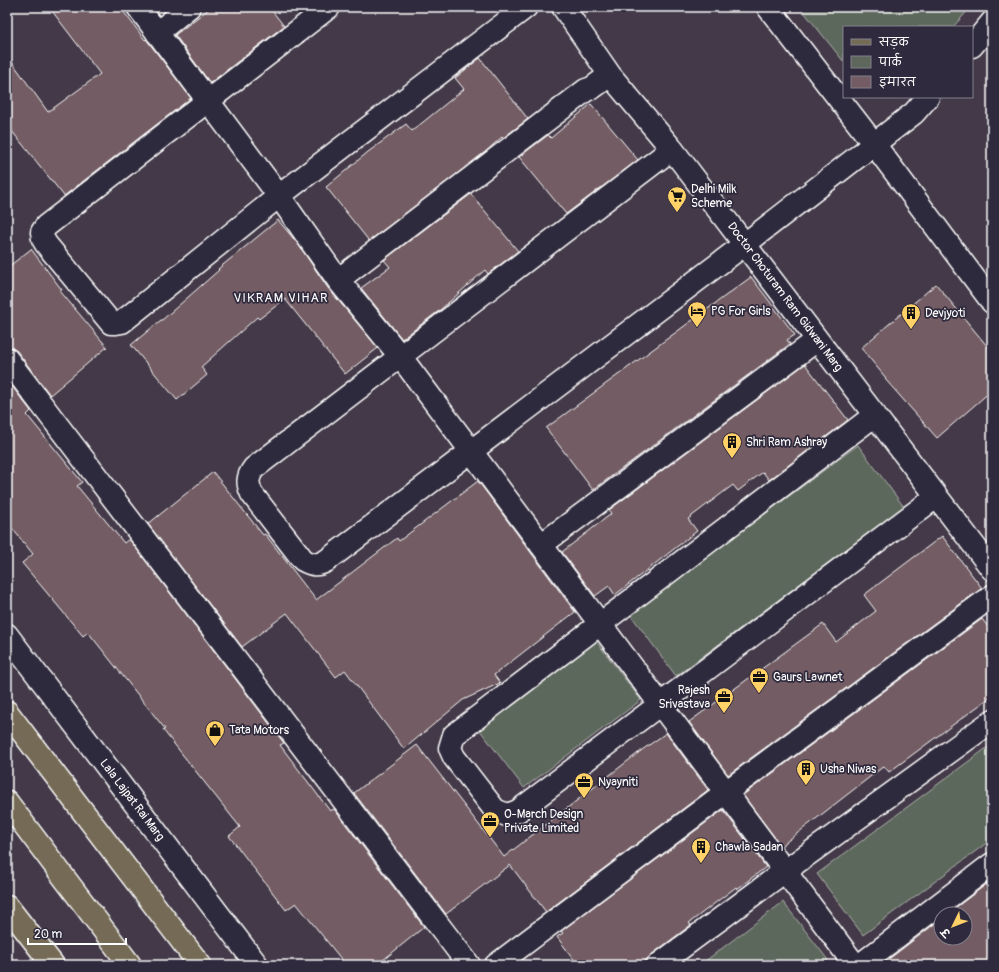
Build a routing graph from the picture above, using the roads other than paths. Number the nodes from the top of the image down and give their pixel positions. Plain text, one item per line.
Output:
1 (138, 7) edge
2 (189, 7) edge
3 (329, 7) edge
4 (526, 7) edge
5 (563, 7) edge
6 (768, 7) edge
7 (992, 22) edge
8 (157, 33) junction
9 (973, 45) edge
10 (610, 75) junction
11 (927, 98) edge
12 (208, 101) junction
13 (874, 144) junction
14 (672, 149) junction
15 (279, 196) junction
16 (744, 244) junction
17 (338, 280) junction
18 (988, 287) edge
19 (817, 340) junction
20 (400, 356) junction
21 (7, 359) edge
22 (874, 415) junction
23 (470, 451) junction
24 (936, 497) junction
25 (541, 545) junction
26 (992, 569) edge
27 (992, 596) edge
28 (600, 624) junction
29 (7, 635) edge
30 (660, 704) junction
31 (7, 712) edge
32 (992, 721) edge
33 (726, 792) junction
34 (7, 802) edge
35 (992, 864) edge
36 (785, 871) junction
37 (7, 906) edge
38 (53, 965) edge
39 (130, 965) edge
40 (200, 965) edge
41 (257, 965) edge
42 (469, 965) edge
43 (496, 965) edge
44 (658, 965) edge
45 (855, 965) edge
46 (860, 965) edge

1 - 8 street
2 - 8 street
3 - 12 street
4 - 15 street
5 - 10 street, Doctor Choturam Ram Gidwani Marg
6 - 13 street
7 - 9 street
8 - 12 street
10 - 14 street, Doctor Choturam Ram Gidwani Marg
10 - 17 street
11 - 13 street
12 - 15 street
12 - 15 street
13 - 16 street
13 - 18 street
14 - 16 street, Doctor Choturam Ram Gidwani Marg
14 - 20 street
15 - 17 street
16 - 19 street, Doctor Choturam Ram Gidwani Marg
16 - 23 street
17 - 20 street
19 - 22 street, Doctor Choturam Ram Gidwani Marg
19 - 25 street
20 - 23 street
20 - 23 street
21 - 42 street
22 - 24 street, Doctor Choturam Ram Gidwani Marg
22 - 28 street
23 - 25 street
24 - 26 street, Doctor Choturam Ram Gidwani Marg
24 - 30 street
25 - 28 street
27 - 33 street
28 - 30 street
28 - 30 street
29 - 41 street, Lala Lajpat Rai Marg
30 - 33 street
31 - 40 main road
32 - 36 street
33 - 36 street
33 - 43 street
34 - 39 main road
35 - 46 street
36 - 44 street
36 - 45 street
37 - 38 main road

